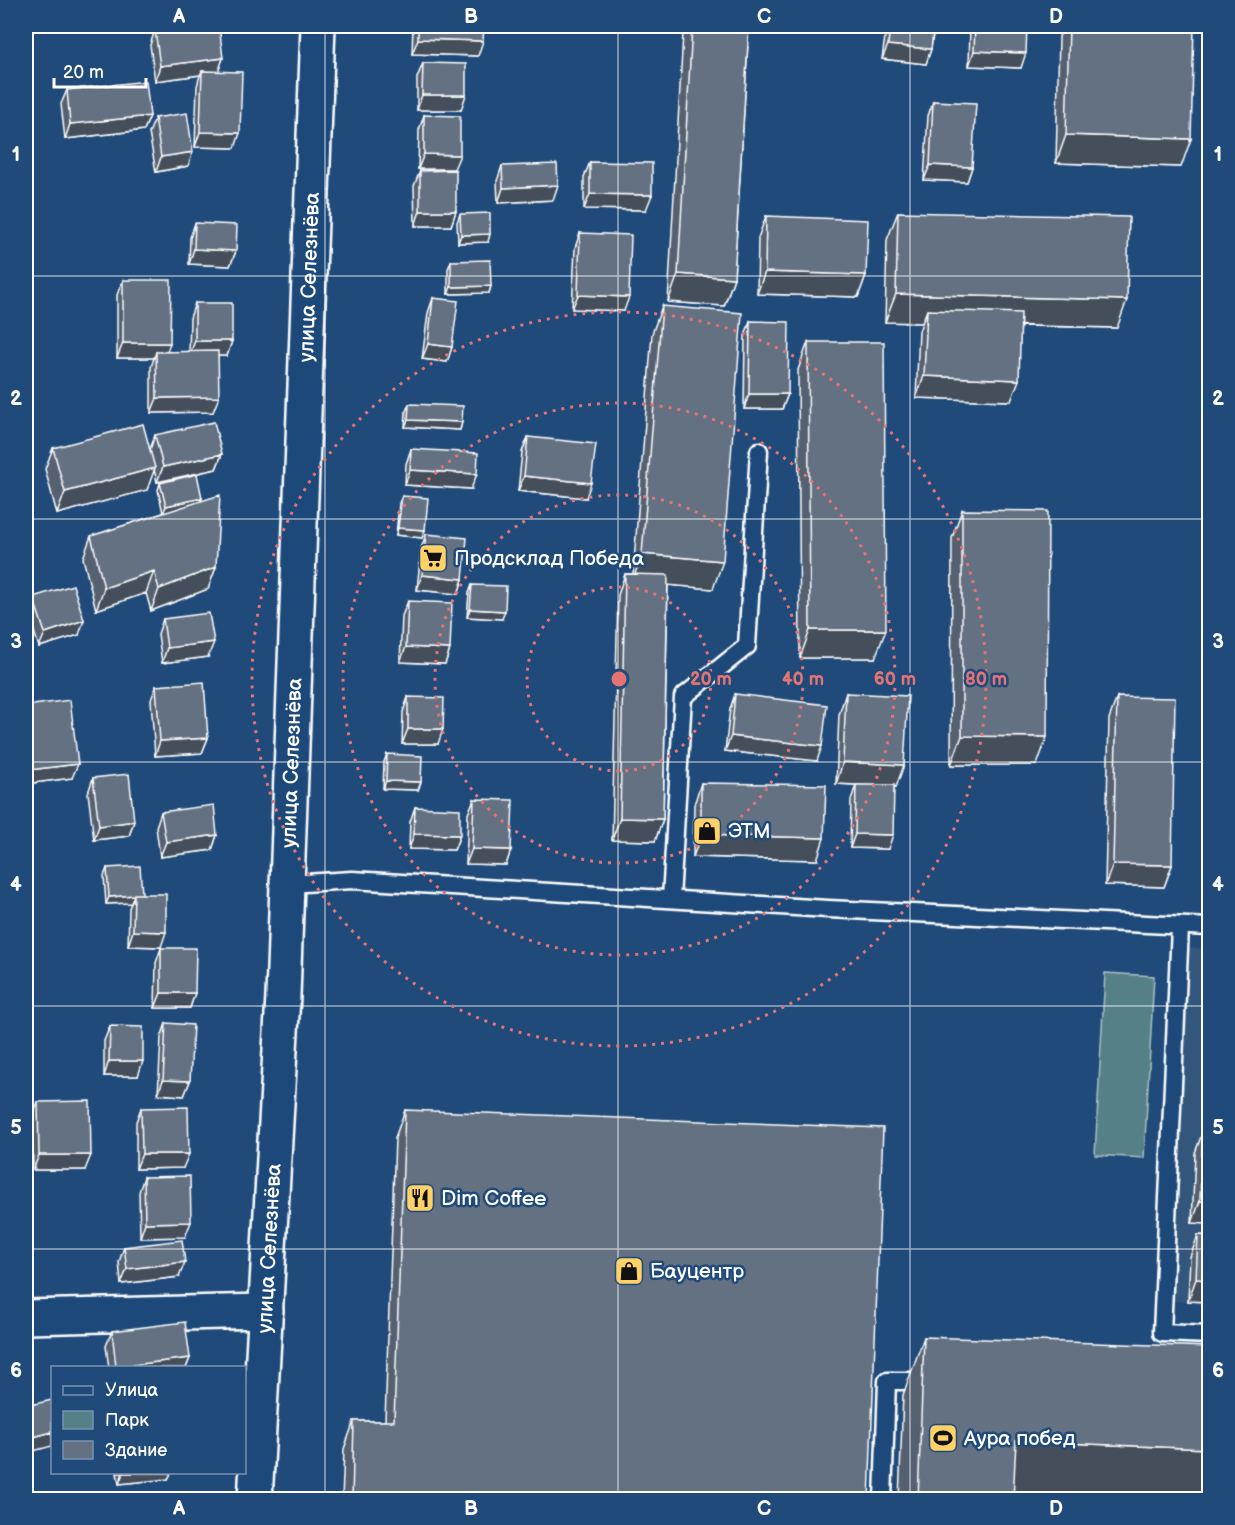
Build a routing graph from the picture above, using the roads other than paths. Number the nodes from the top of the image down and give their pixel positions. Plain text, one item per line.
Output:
1 (318, 26) edge
2 (759, 451) dead end
3 (288, 884) junction
4 (671, 899) junction
5 (1180, 927) junction
6 (1209, 927) edge
7 (266, 1311) junction
8 (26, 1317) edge
9 (1162, 1333) junction
10 (1209, 1335) edge
11 (1161, 1353) edge
12 (946, 1382) edge
13 (255, 1500) edge
14 (883, 1500) edge

1 - 3 street, улица Селезнёва
2 - 4 lane
3 - 4 lane
3 - 7 street, улица Селезнёва
4 - 5 lane
5 - 6 lane
5 - 9 lane
7 - 8 street
7 - 13 street, улица Селезнёва
9 - 10 lane
9 - 11 lane
12 - 14 lane

